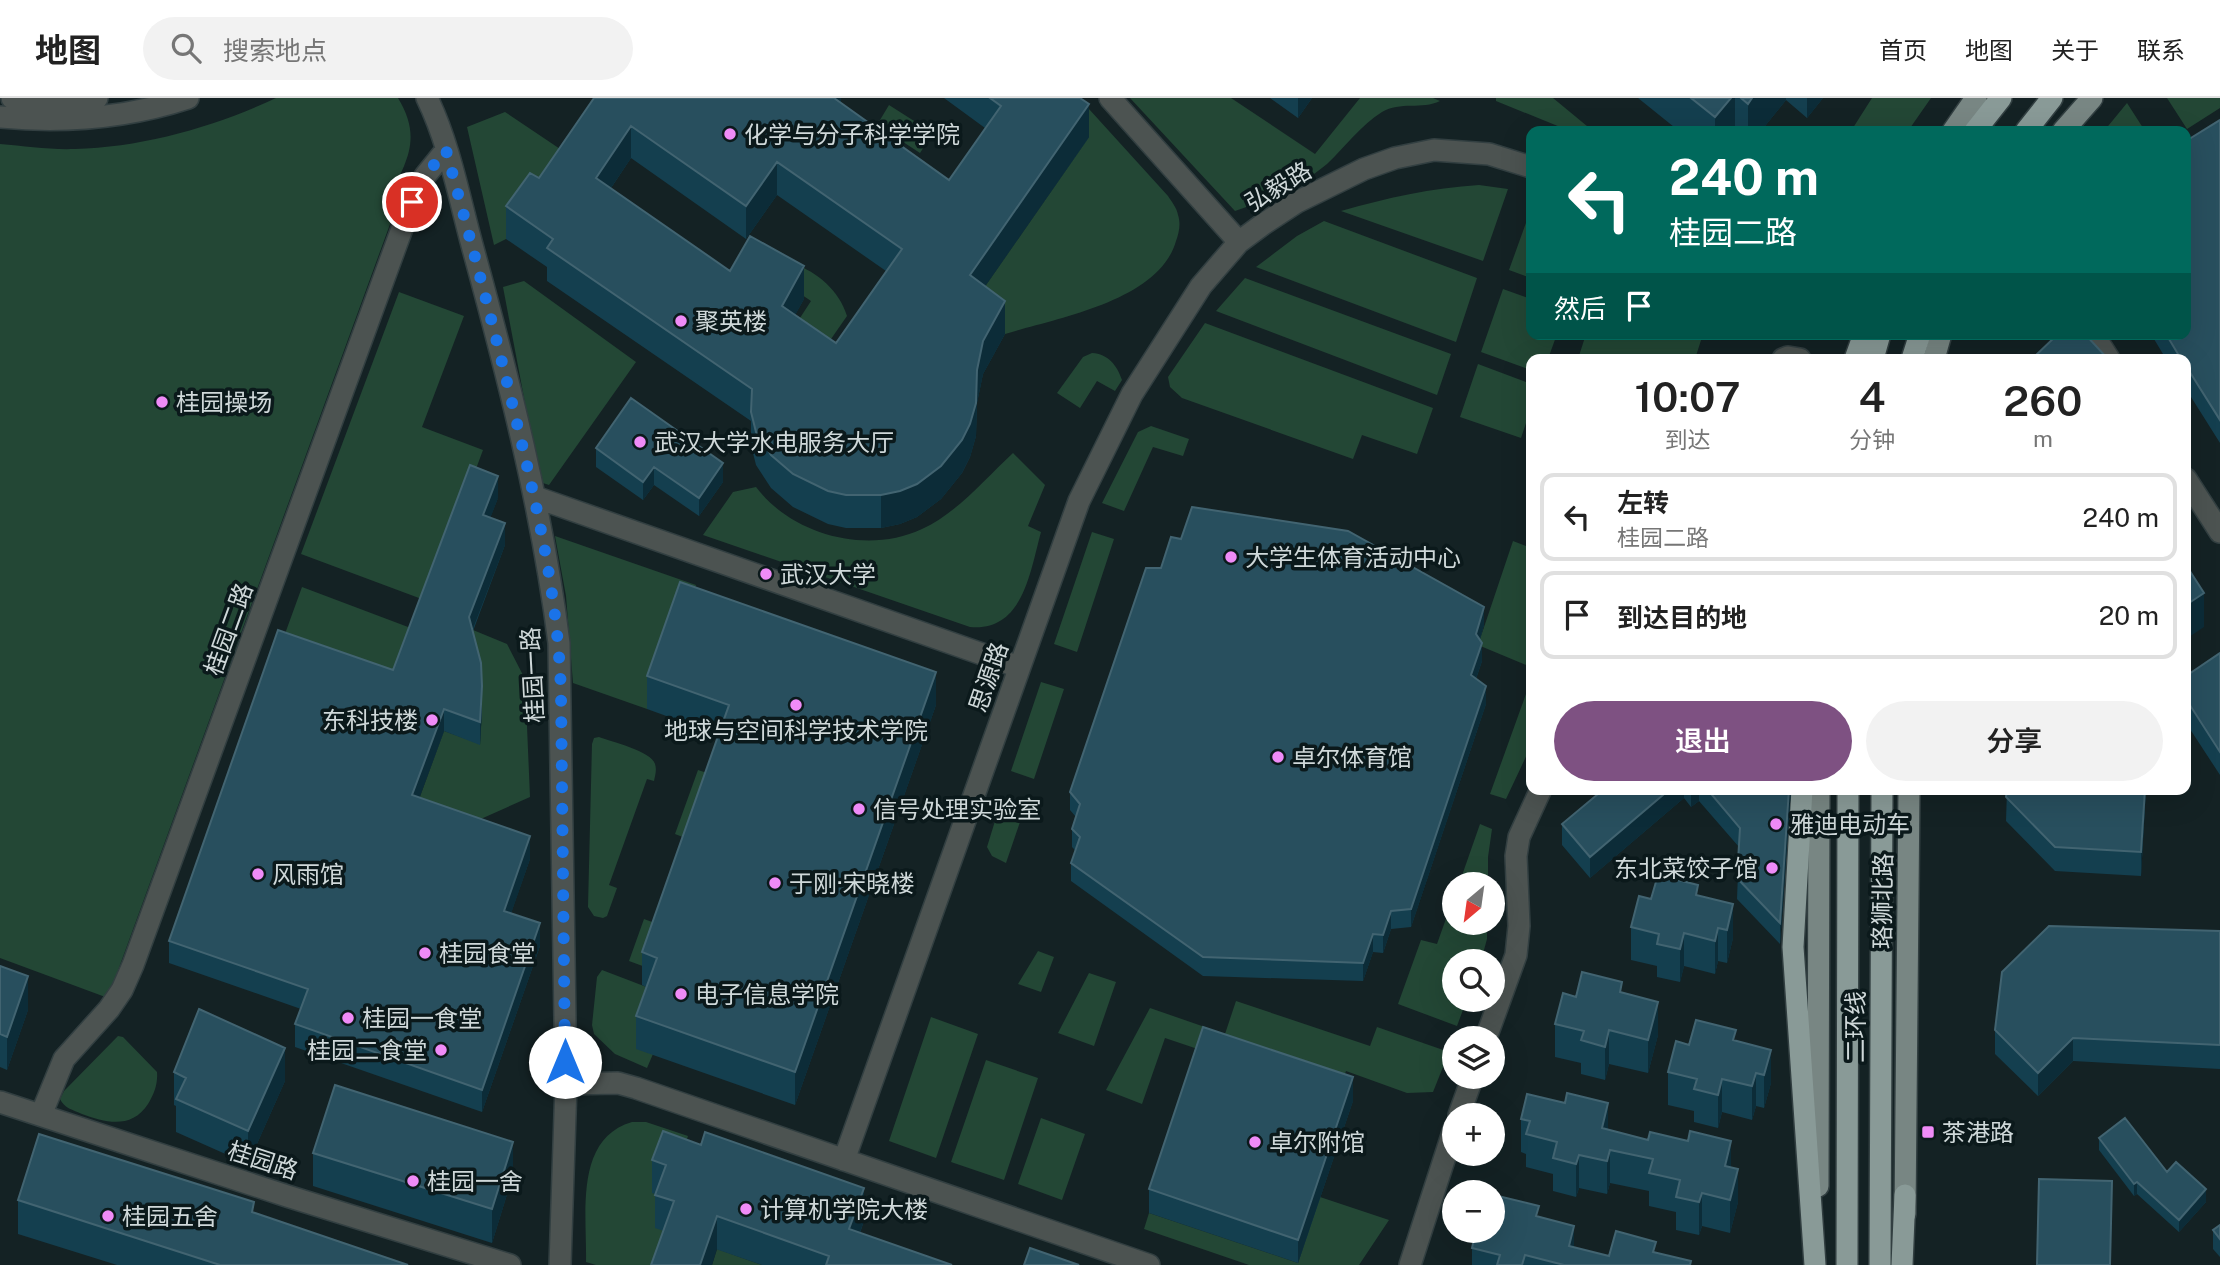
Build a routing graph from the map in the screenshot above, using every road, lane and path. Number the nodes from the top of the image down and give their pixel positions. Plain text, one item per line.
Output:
1 (12, 98) edge
2 (97, 98) edge
3 (188, 98) edge
4 (427, 98) edge
5 (1110, 98) edge
6 (1976, 98) edge
7 (2001, 98) edge
8 (2052, 98) edge
9 (2092, 98) edge
10 (0, 117) edge
11 (1957, 126) edge
12 (1979, 126) edge
13 (2029, 126) edge
14 (2067, 126) edge
15 (446, 150) junction
16 (1526, 165) edge
17 (1238, 242) junction
18 (2191, 487) edge
19 (535, 497) junction
20 (2220, 532) edge
21 (1019, 667) junction
22 (1538, 795) edge
23 (1802, 795) edge
24 (1819, 795) edge
25 (1848, 795) edge
26 (1882, 795) edge
27 (1909, 795) edge
28 (1490, 1026) edge
29 (566, 1084) junction
30 (0, 1101) edge
31 (41, 1115) junction
32 (844, 1160) junction
33 (1442, 1166) edge
34 (1905, 1195) joint
35 (510, 1265) edge
36 (560, 1265) edge
37 (1149, 1265) edge
38 (1410, 1265) edge
39 (1816, 1265) edge
40 (1847, 1265) edge
41 (1880, 1265) edge
42 (1904, 1265) edge

1 - 2 street
3 - 10 street
4 - 15 street, 桂园一路
5 - 17 street, 弘毅路
6 - 11 main road
7 - 12 highway
8 - 13 highway
9 - 14 main road
15 - 19 street, 桂园一路
15 - 31 street, 桂园二路
16 - 17 street, 弘毅路
17 - 21 street, 思源路
18 - 20 street
19 - 21 street
19 - 29 street, 桂园一路
21 - 32 street, 思源路
22 - 28 street
23 - 39 highway
24 - 39 main road
25 - 40 highway, 二环线
26 - 41 highway, 二环线
27 - 34 main road, 珞狮北路
29 - 32 street
29 - 36 street, 桂园一路
30 - 31 street, 桂园路
31 - 35 street, 桂园路
32 - 37 street
33 - 38 street
34 - 42 highway

